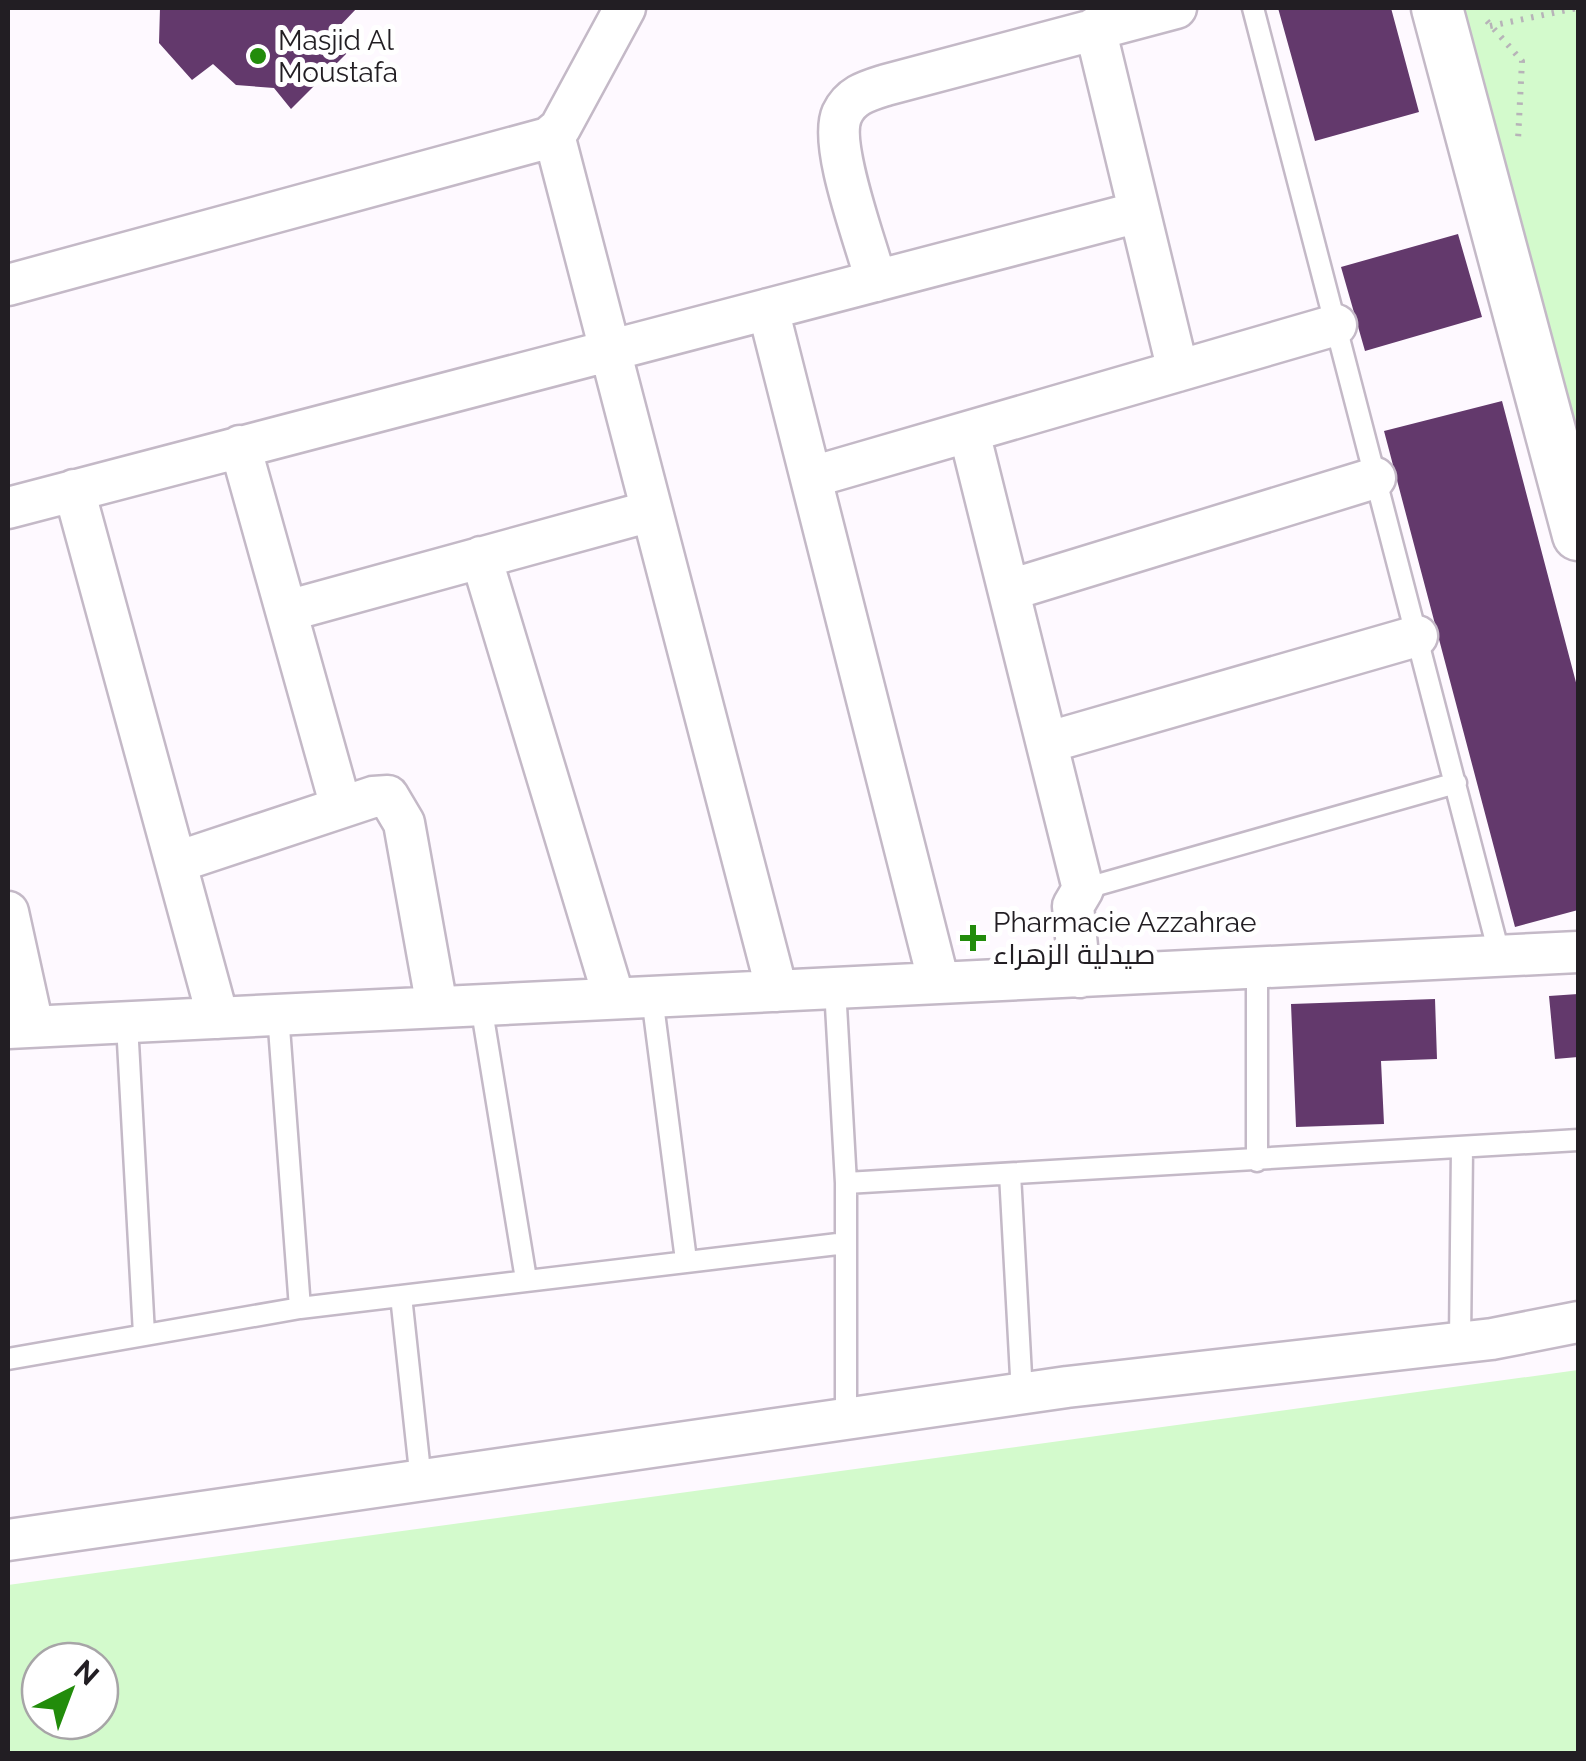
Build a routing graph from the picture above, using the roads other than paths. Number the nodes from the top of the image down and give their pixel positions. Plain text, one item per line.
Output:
1 (625, 8) edge
2 (1176, 8) edge
3 (1253, 8) edge
4 (1458, 18) edge
5 (1094, 28) junction
6 (554, 135) junction
7 (1138, 212) junction
8 (876, 281) junction
9 (8, 286) edge
10 (768, 309) junction
11 (1336, 326) junction
12 (608, 351) junction
13 (1178, 370) junction
14 (969, 432) junction
15 (240, 446) junction
16 (812, 477) junction
17 (1375, 478) junction
18 (74, 490) junction
19 (8, 508) edge
20 (652, 512) junction
21 (1578, 534) edge
22 (482, 557) junction
23 (1010, 590) junction
24 (287, 610) junction
25 (1417, 636) junction
26 (1049, 742) junction
27 (1456, 783) junction
28 (340, 807) junction
29 (177, 862) junction
30 (1083, 890) junction
31 (8, 912) edge
32 (1578, 952) edge
33 (1500, 957) junction
34 (1257, 970) junction
35 (1080, 976) junction
36 (939, 983) junction
37 (835, 988) junction
38 (777, 991) junction
39 (633, 997) junction
40 (481, 1005) junction
41 (437, 1007) junction
42 (278, 1014) junction
43 (218, 1018) junction
44 (127, 1024) junction
45 (20, 1027) edge
46 (1578, 1140) edge
47 (1462, 1148) junction
48 (1257, 1161) junction
49 (1010, 1174) junction
50 (846, 1183) junction
51 (846, 1243) junction
52 (686, 1260) junction
53 (526, 1280) junction
54 (401, 1296) junction
55 (300, 1308) junction
56 (1578, 1322) edge
57 (144, 1334) junction
58 (1460, 1342) junction
59 (8, 1359) edge
60 (1022, 1394) junction
61 (846, 1420) junction
62 (420, 1481) junction
63 (8, 1540) edge

1 - 6 street
2 - 5 street
3 - 11 lane
4 - 21 street
5 - 7 street
5 - 8 street
6 - 9 street
6 - 12 street
7 - 8 street
7 - 13 street
8 - 10 street
10 - 12 street
10 - 16 street
11 - 13 street
11 - 17 lane
12 - 15 street
12 - 20 street
13 - 14 street
14 - 16 street
14 - 23 street
15 - 18 street
15 - 24 street
16 - 36 street
17 - 23 street
17 - 25 lane
18 - 19 street
18 - 29 street
20 - 22 street
20 - 38 street
22 - 24 street
22 - 39 street
23 - 26 street
24 - 28 street
25 - 26 street
25 - 27 lane
26 - 30 street
27 - 30 lane
27 - 33 lane
28 - 29 street
28 - 41 street
29 - 43 street
30 - 35 street
31 - 45 street
32 - 33 street
33 - 34 street
34 - 35 street
34 - 48 lane
35 - 36 street
36 - 37 street
37 - 38 street
37 - 50 lane
38 - 39 street
39 - 40 street
39 - 52 lane
40 - 41 street
40 - 53 lane
41 - 42 street
42 - 43 street
42 - 55 lane
43 - 44 street
44 - 45 street
44 - 57 lane
46 - 47 lane
47 - 48 lane
47 - 58 lane
48 - 49 lane
49 - 50 lane
49 - 60 lane
50 - 51 lane
51 - 52 lane
51 - 61 lane
52 - 53 lane
53 - 54 lane
54 - 55 lane
54 - 62 lane
55 - 57 lane
56 - 58 street
57 - 59 lane
58 - 60 street
60 - 61 street
61 - 62 street
62 - 63 street

